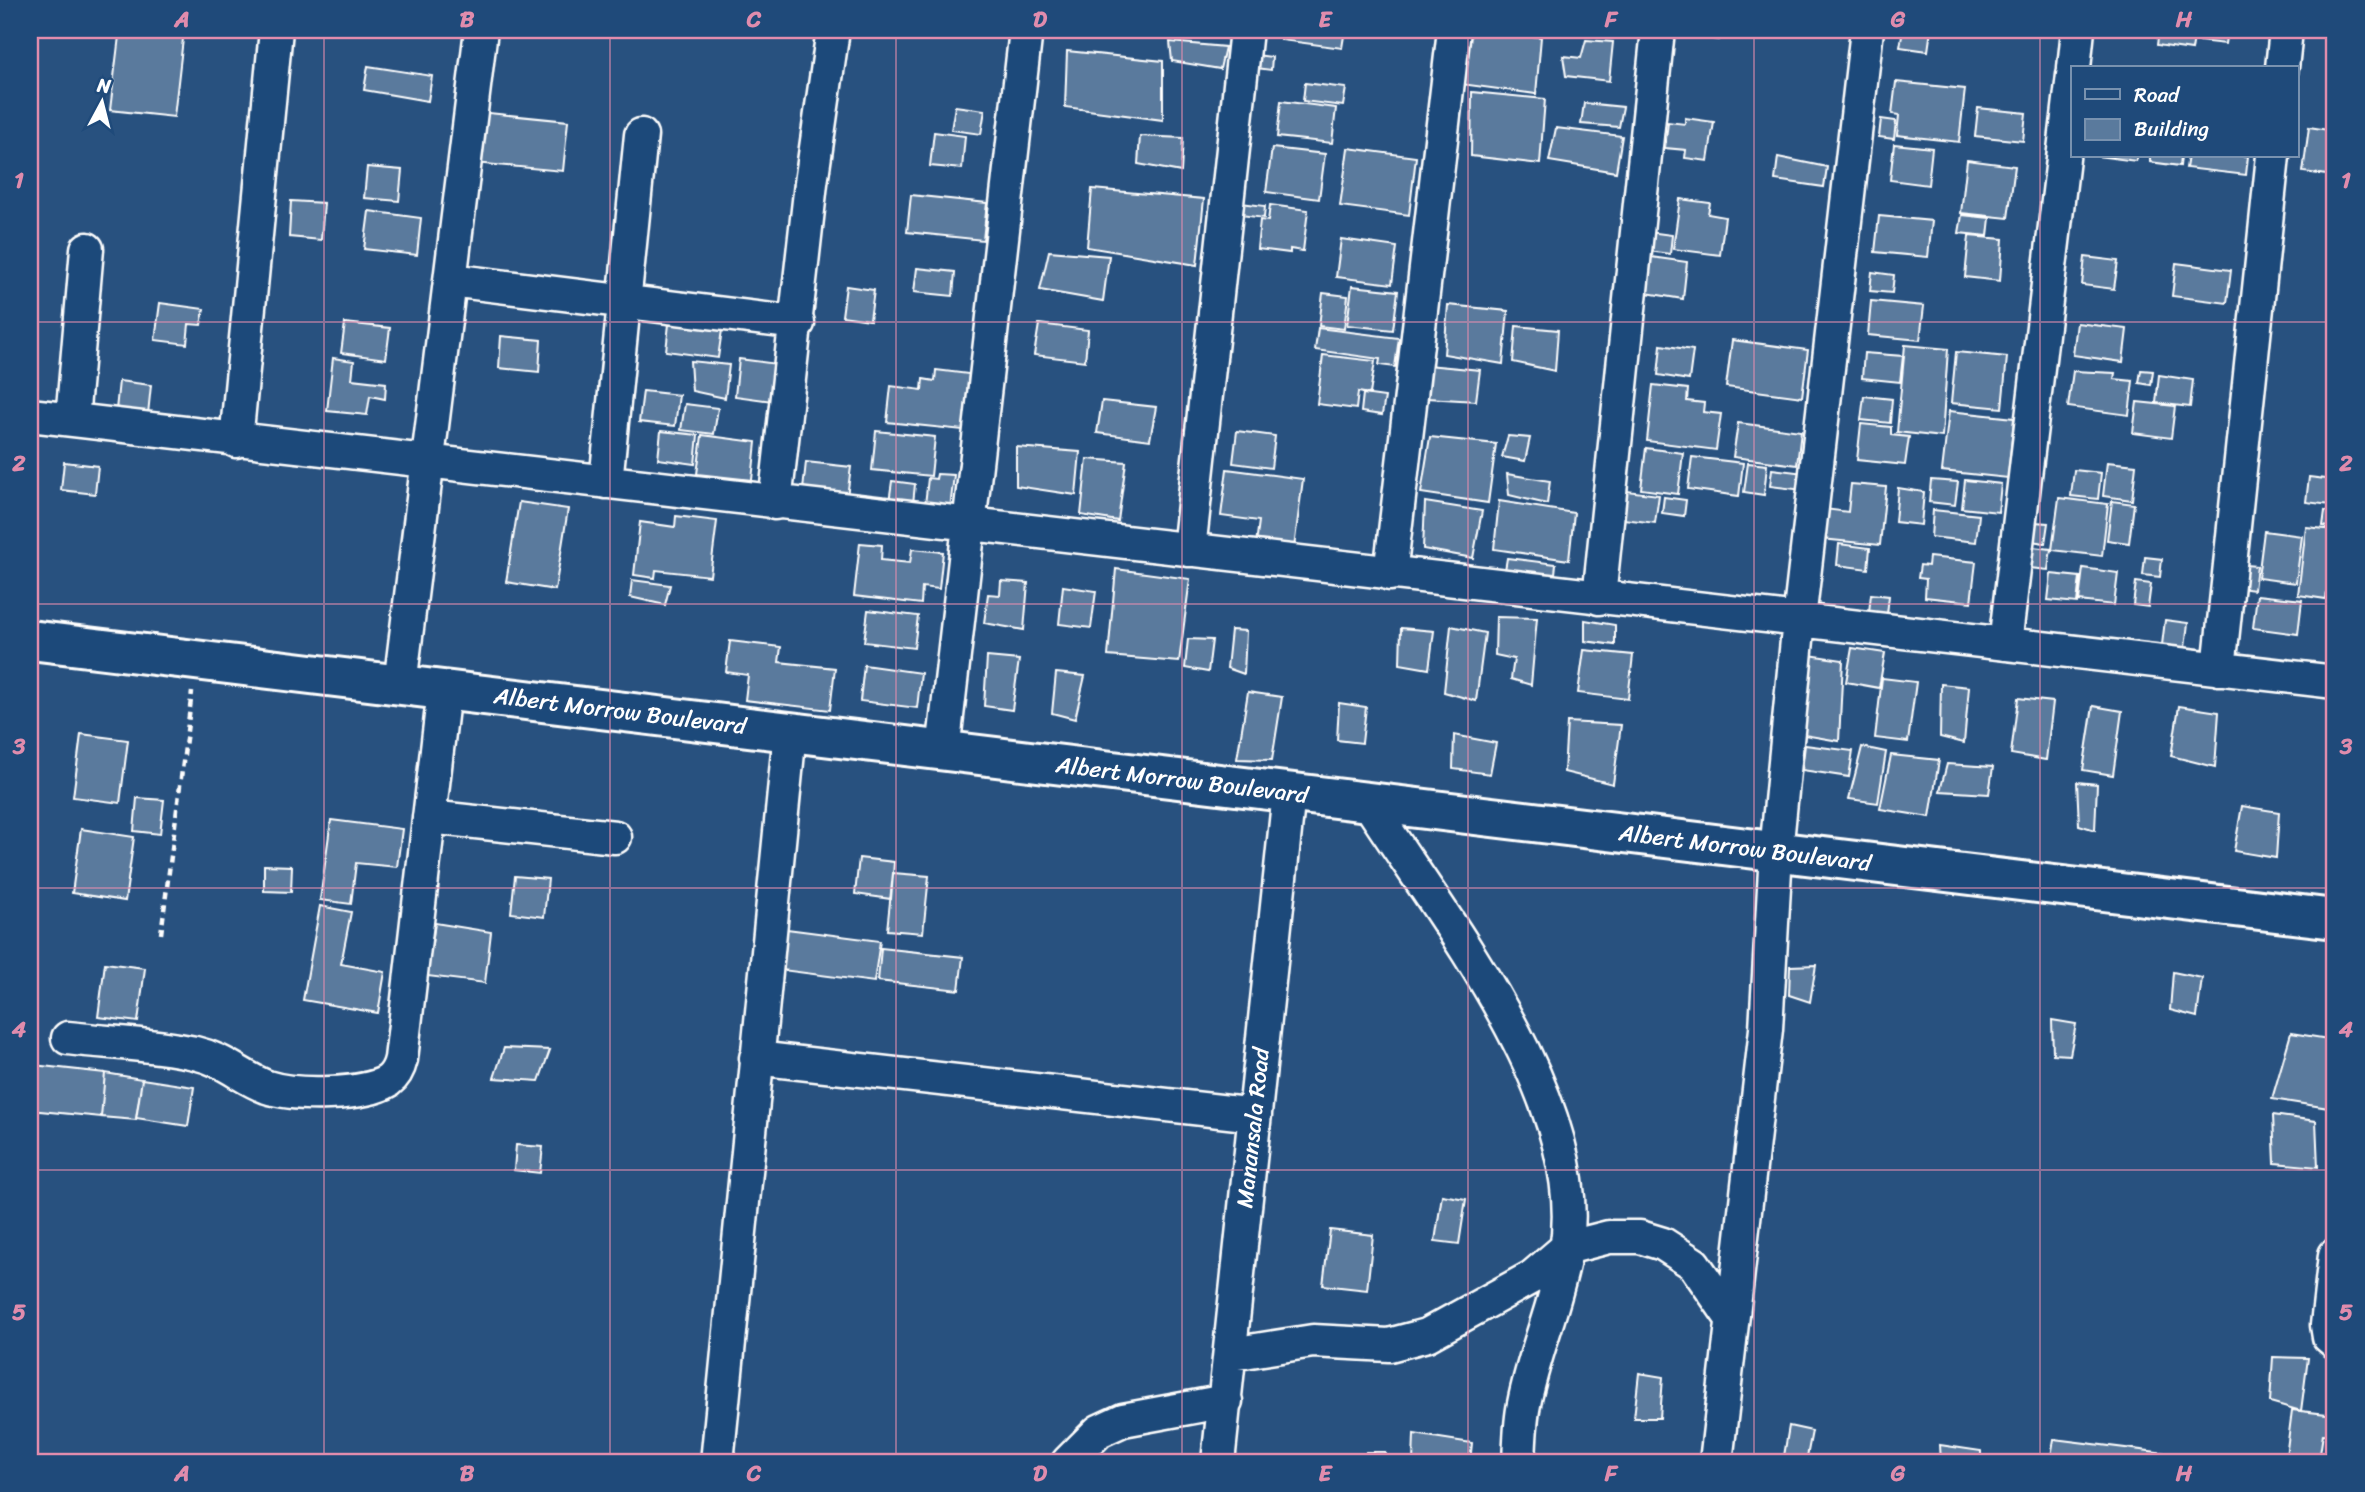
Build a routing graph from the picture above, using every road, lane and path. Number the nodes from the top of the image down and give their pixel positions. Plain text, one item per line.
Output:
1 (276, 30) edge
2 (481, 30) edge
3 (834, 30) edge
4 (1026, 30) edge
5 (1246, 30) edge
6 (1454, 30) edge
7 (1658, 30) edge
8 (1867, 30) edge
9 (2078, 30) edge
10 (2286, 30) edge
11 (2074, 66) edge
12 (2282, 66) edge
13 (2071, 92) edge
14 (641, 135) dead end
15 (2273, 158) edge
16 (87, 249) dead end
17 (450, 280) junction
18 (625, 304) junction
19 (798, 323) junction
20 (30, 415) edge
21 (72, 420) junction
22 (236, 441) junction
23 (428, 462) junction
24 (606, 482) junction
25 (775, 503) junction
26 (968, 525) junction
27 (1189, 550) junction
28 (1390, 574) junction
29 (1599, 598) junction
30 (1799, 620) junction
31 (30, 640) edge
32 (2005, 644) junction
33 (196, 660) junction
34 (2219, 669) junction
35 (2335, 682) edge
36 (400, 685) junction
37 (444, 690) junction
38 (790, 732) junction
39 (943, 751) junction
40 (1289, 793) junction
41 (1368, 802) junction
42 (429, 817) junction
43 (615, 837) dead end
44 (1776, 852) junction
45 (2335, 919) edge
46 (161, 934) dead end
47 (68, 1038) dead end
48 (756, 1058) junction
49 (1255, 1115) junction
50 (1566, 1248) junction
51 (2335, 1255) edge
52 (1732, 1319) junction
53 (2335, 1342) edge
54 (1231, 1354) junction
55 (1226, 1401) junction
56 (717, 1462) edge
57 (1068, 1462) edge
58 (1218, 1462) edge
59 (1518, 1462) edge
60 (1716, 1462) edge

1 - 22 street
2 - 17 street
3 - 19 street
4 - 26 street
5 - 27 street
6 - 28 street
7 - 29 street
8 - 30 street
9 - 11 street
10 - 12 street
13 - 32 street
14 - 18 street
15 - 34 street
16 - 21 street
17 - 18 street
17 - 23 street
18 - 19 street
18 - 24 street
19 - 25 street
20 - 21 street
21 - 22 street
22 - 23 street
23 - 24 street
23 - 36 street
24 - 25 street
25 - 26 street
26 - 27 street
26 - 39 street
27 - 28 street
28 - 29 street
29 - 30 street
30 - 32 street
30 - 44 street
31 - 33 highway, Albert Morrow Boulevard
32 - 34 street
33 - 36 highway, Albert Morrow Boulevard
33 - 46 path
34 - 35 street
36 - 37 highway, Albert Morrow Boulevard
37 - 38 highway, Albert Morrow Boulevard
37 - 42 street
38 - 39 highway, Albert Morrow Boulevard
38 - 48 street
39 - 40 highway, Albert Morrow Boulevard
40 - 41 highway, Albert Morrow Boulevard
40 - 49 street, Manansala Road
41 - 44 highway, Albert Morrow Boulevard
41 - 50 street
42 - 43 street
42 - 47 street
44 - 45 highway, Albert Morrow Boulevard
44 - 52 street
48 - 49 street
48 - 56 street
49 - 54 street, Manansala Road
50 - 52 street
50 - 54 street
50 - 59 street
51 - 53 street
52 - 60 street
54 - 55 street, Manansala Road
55 - 57 street
55 - 58 street, Manansala Road

